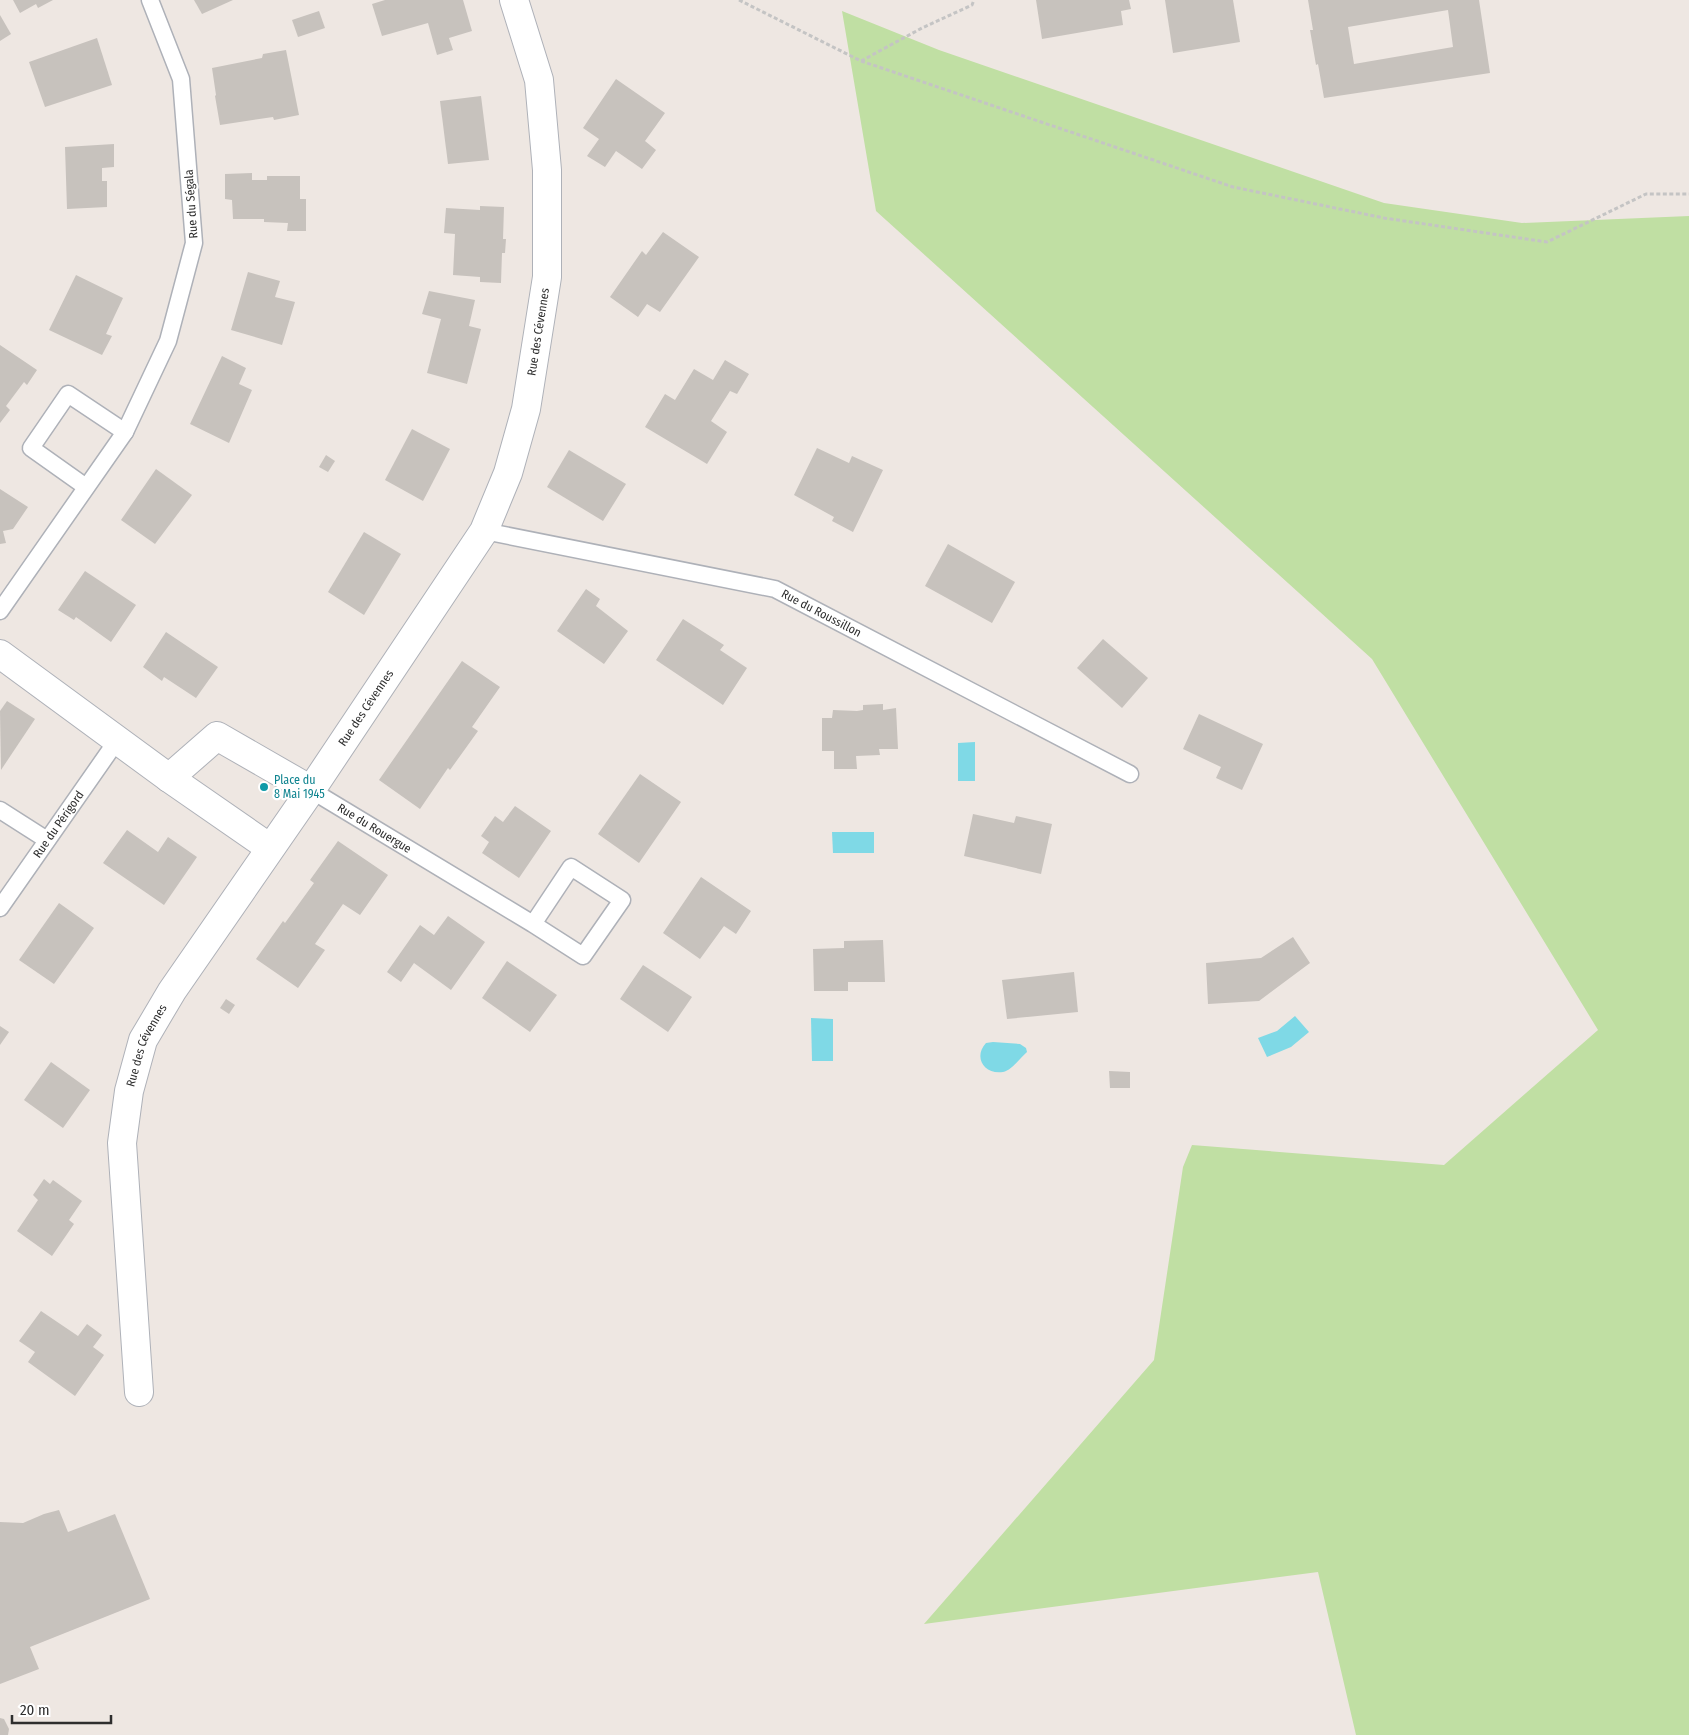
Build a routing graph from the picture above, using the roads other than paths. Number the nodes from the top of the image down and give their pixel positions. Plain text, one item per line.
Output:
1 (150, 0) edge
2 (514, 0) edge
3 (125, 432) junction
4 (86, 487) junction
5 (484, 531) junction
6 (0, 611) edge
7 (0, 654) edge
8 (118, 739) junction
9 (1130, 774) dead end
10 (169, 778) junction
11 (311, 790) junction
12 (0, 810) edge
13 (47, 840) junction
14 (270, 848) junction
15 (0, 908) edge
16 (533, 924) junction
17 (139, 1392) dead end

1 - 3 lane, Rue du Ségala
2 - 5 street, Rue des Cévennes
3 - 4 lane, Rue du Ségala
3 - 4 lane
4 - 6 lane, Rue du Ségala
5 - 9 lane, Rue du Roussillon
5 - 11 street, Rue des Cévennes
7 - 8 street
8 - 10 street
8 - 13 lane, Rue du Périgord
10 - 11 street, Rue du Rouergue
10 - 14 street
11 - 14 street, Rue des Cévennes
11 - 16 lane, Rue du Rouergue
12 - 13 lane
13 - 15 lane, Rue du Périgord
14 - 17 street, Rue des Cévennes
16 - 16 lane, Rue du Rouergue

